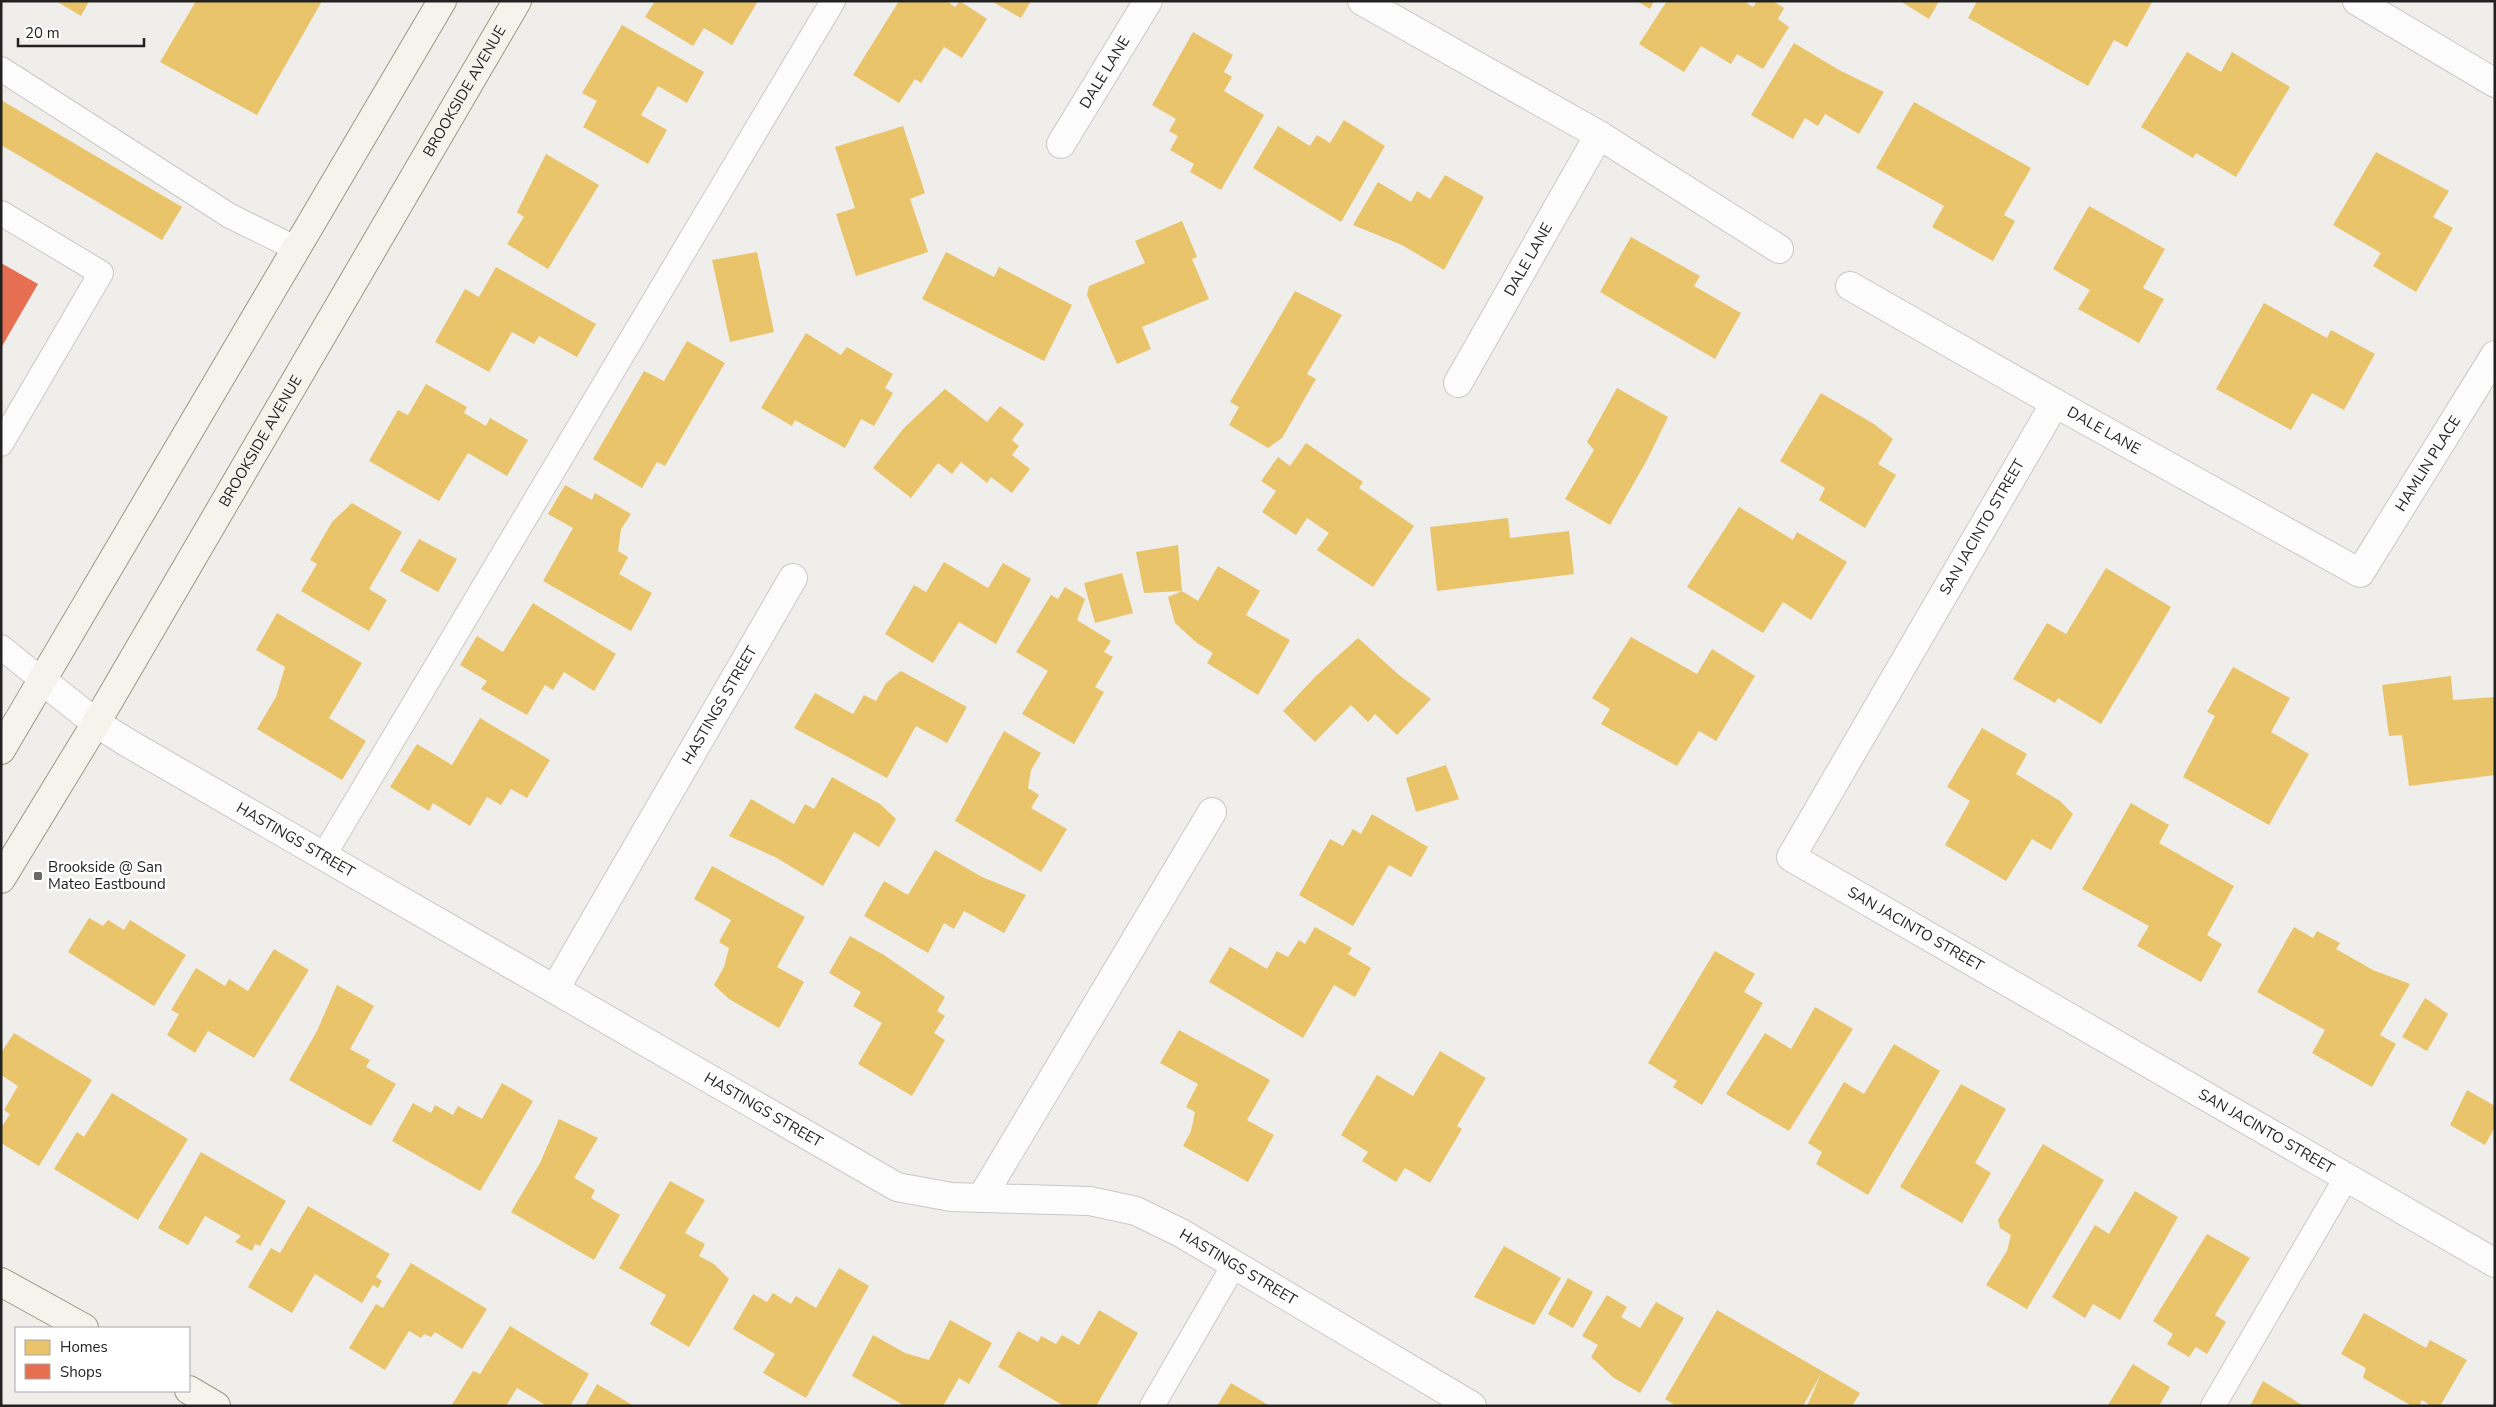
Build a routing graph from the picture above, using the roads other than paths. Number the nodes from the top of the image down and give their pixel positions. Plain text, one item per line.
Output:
1 (442, 1) edge
2 (517, 1) edge
3 (833, 1) edge
4 (1148, 1) edge
5 (1362, 1) edge
6 (2357, 1) edge
7 (1, 70) edge
8 (2495, 83) edge
9 (1599, 135) junction
10 (1062, 144) dead end
11 (1, 213) edge
12 (295, 248) junction
13 (1778, 249) dead end
14 (1850, 286) dead end
15 (2495, 355) edge
16 (1458, 383) dead end
17 (2055, 403) junction
18 (1, 444) edge
19 (2360, 573) joint
20 (793, 578) dead end
21 (1, 646) edge
22 (43, 681) junction
23 (96, 723) junction
24 (1, 750) edge
25 (1212, 812) dead end
26 (324, 855) junction
27 (1, 879) edge
28 (555, 989) junction
29 (2346, 1178) junction
30 (982, 1197) junction
31 (2495, 1263) edge
32 (1234, 1265) junction
33 (1, 1282) edge
34 (82, 1327) edge
35 (190, 1391) edge
36 (216, 1406) edge
37 (1152, 1406) edge
38 (1472, 1406) edge
39 (2213, 1406) edge

1 - 12 main road
2 - 23 main road, BROOKSIDE AVENUE
3 - 26 lane
4 - 10 street, DALE LANE
5 - 9 street
6 - 8 street
7 - 12 lane
9 - 13 street
9 - 16 street, DALE LANE
11 - 18 lane
12 - 22 main road
14 - 17 street, DALE LANE
15 - 19 street, HAMLIN PLACE
17 - 19 street, DALE LANE
17 - 29 street, SAN JACINTO STREET
20 - 28 street, HASTINGS STREET
21 - 22 lane
22 - 23 street, HASTINGS STREET
22 - 24 main road
23 - 26 street, HASTINGS STREET
23 - 27 main road, BROOKSIDE AVENUE
25 - 30 street
26 - 28 street, HASTINGS STREET
28 - 30 street, HASTINGS STREET
29 - 31 street, SAN JACINTO STREET
29 - 39 lane
30 - 32 street, HASTINGS STREET
32 - 37 lane
32 - 38 street, HASTINGS STREET
33 - 34 main road
35 - 36 main road

